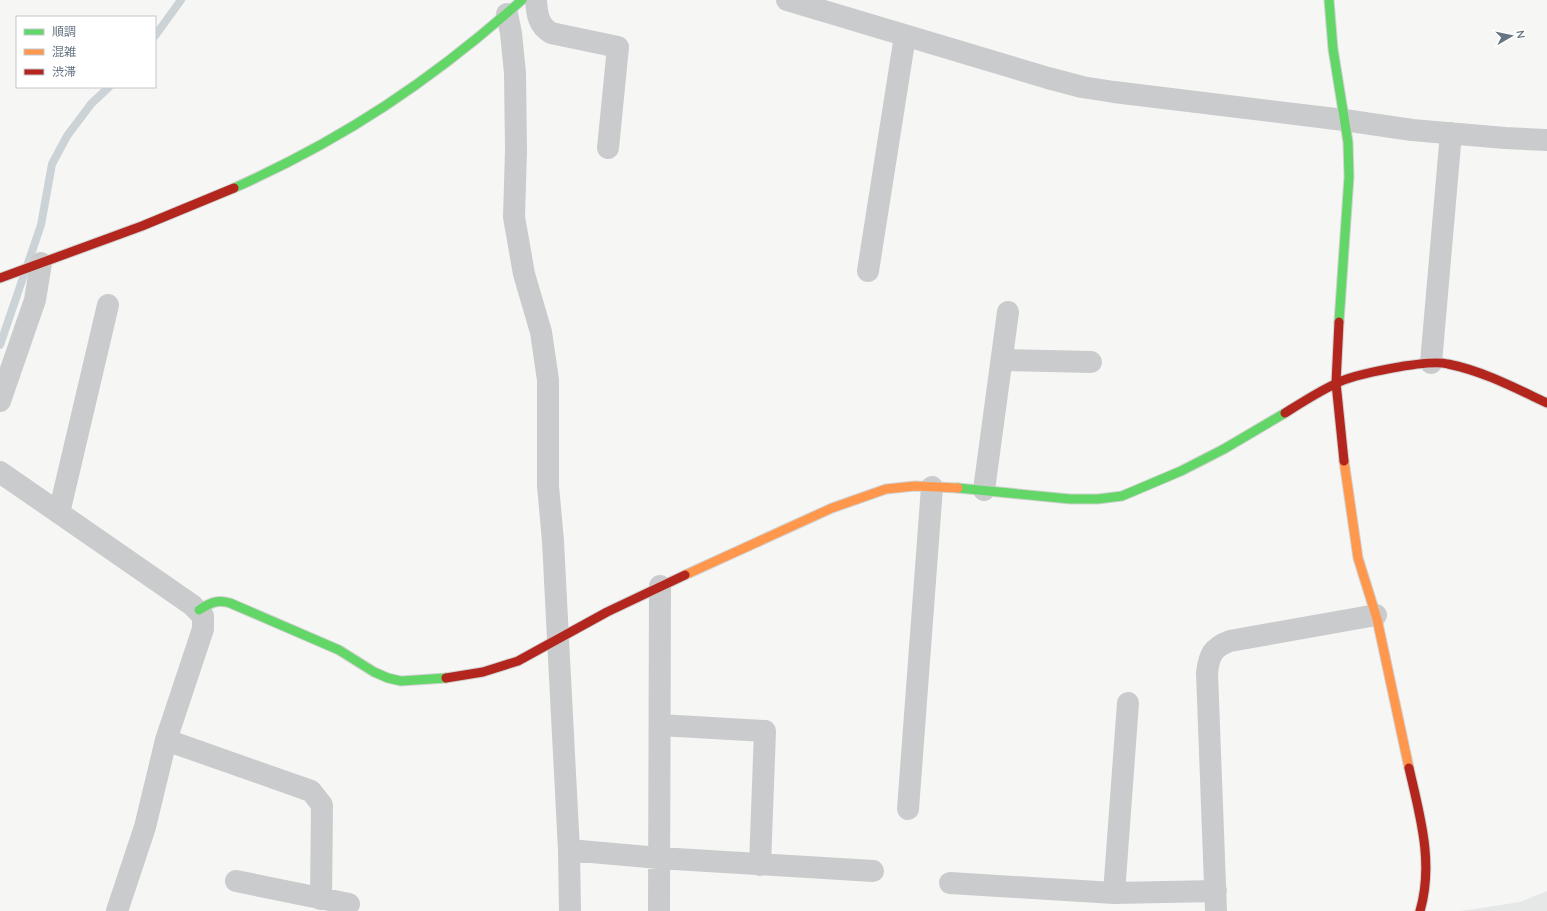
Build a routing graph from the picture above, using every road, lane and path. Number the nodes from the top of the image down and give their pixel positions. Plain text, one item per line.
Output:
1 (536, 0) edge
2 (789, 0) edge
3 (1329, 0) edge
4 (515, 7) edge
5 (905, 36) junction
6 (1344, 120) junction
7 (1450, 133) junction
8 (1547, 140) edge
9 (608, 148) dead end
10 (36, 265) junction
11 (868, 271) dead end
12 (1, 276) edge
13 (108, 306) dead end
14 (1008, 312) dead end
15 (1002, 360) junction
16 (1091, 362) dead end
17 (1431, 363) junction
18 (1336, 383) junction
19 (0, 401) edge
20 (1547, 403) edge
21 (0, 472) edge
22 (932, 487) junction
23 (984, 490) junction
24 (59, 513) junction
25 (660, 586) junction
26 (198, 610) junction
27 (1376, 614) junction
28 (558, 639) junction
29 (1128, 703) dead end
30 (660, 725) junction
31 (166, 740) junction
32 (908, 810) dead end
33 (569, 850) junction
34 (659, 858) junction
35 (760, 865) junction
36 (873, 871) dead end
37 (236, 881) dead end
38 (950, 883) dead end
39 (1114, 893) junction
40 (321, 898) junction
41 (1216, 901) edge
42 (349, 904) dead end
43 (117, 911) edge
44 (570, 911) edge
45 (659, 911) edge
46 (1420, 911) edge

1 - 9 street
2 - 5 street
3 - 6 street
4 - 10 street
4 - 28 street
5 - 6 street
5 - 11 street
6 - 7 street
6 - 18 street
7 - 8 street
7 - 17 street
10 - 12 street
10 - 19 street
13 - 24 street
14 - 15 street
15 - 16 street
15 - 23 street
17 - 18 street
17 - 20 street
18 - 23 street
18 - 27 street
21 - 24 street
22 - 23 street
22 - 25 street
22 - 32 street
24 - 26 street
25 - 28 street
25 - 30 street
26 - 28 street
26 - 31 street
27 - 41 street
27 - 46 street
28 - 33 street
29 - 39 street
30 - 34 street
30 - 35 street
31 - 40 street
31 - 43 street
33 - 34 street
33 - 44 street
34 - 35 street
34 - 45 street
35 - 36 street
37 - 40 street
38 - 39 street
39 - 41 street
40 - 42 street

